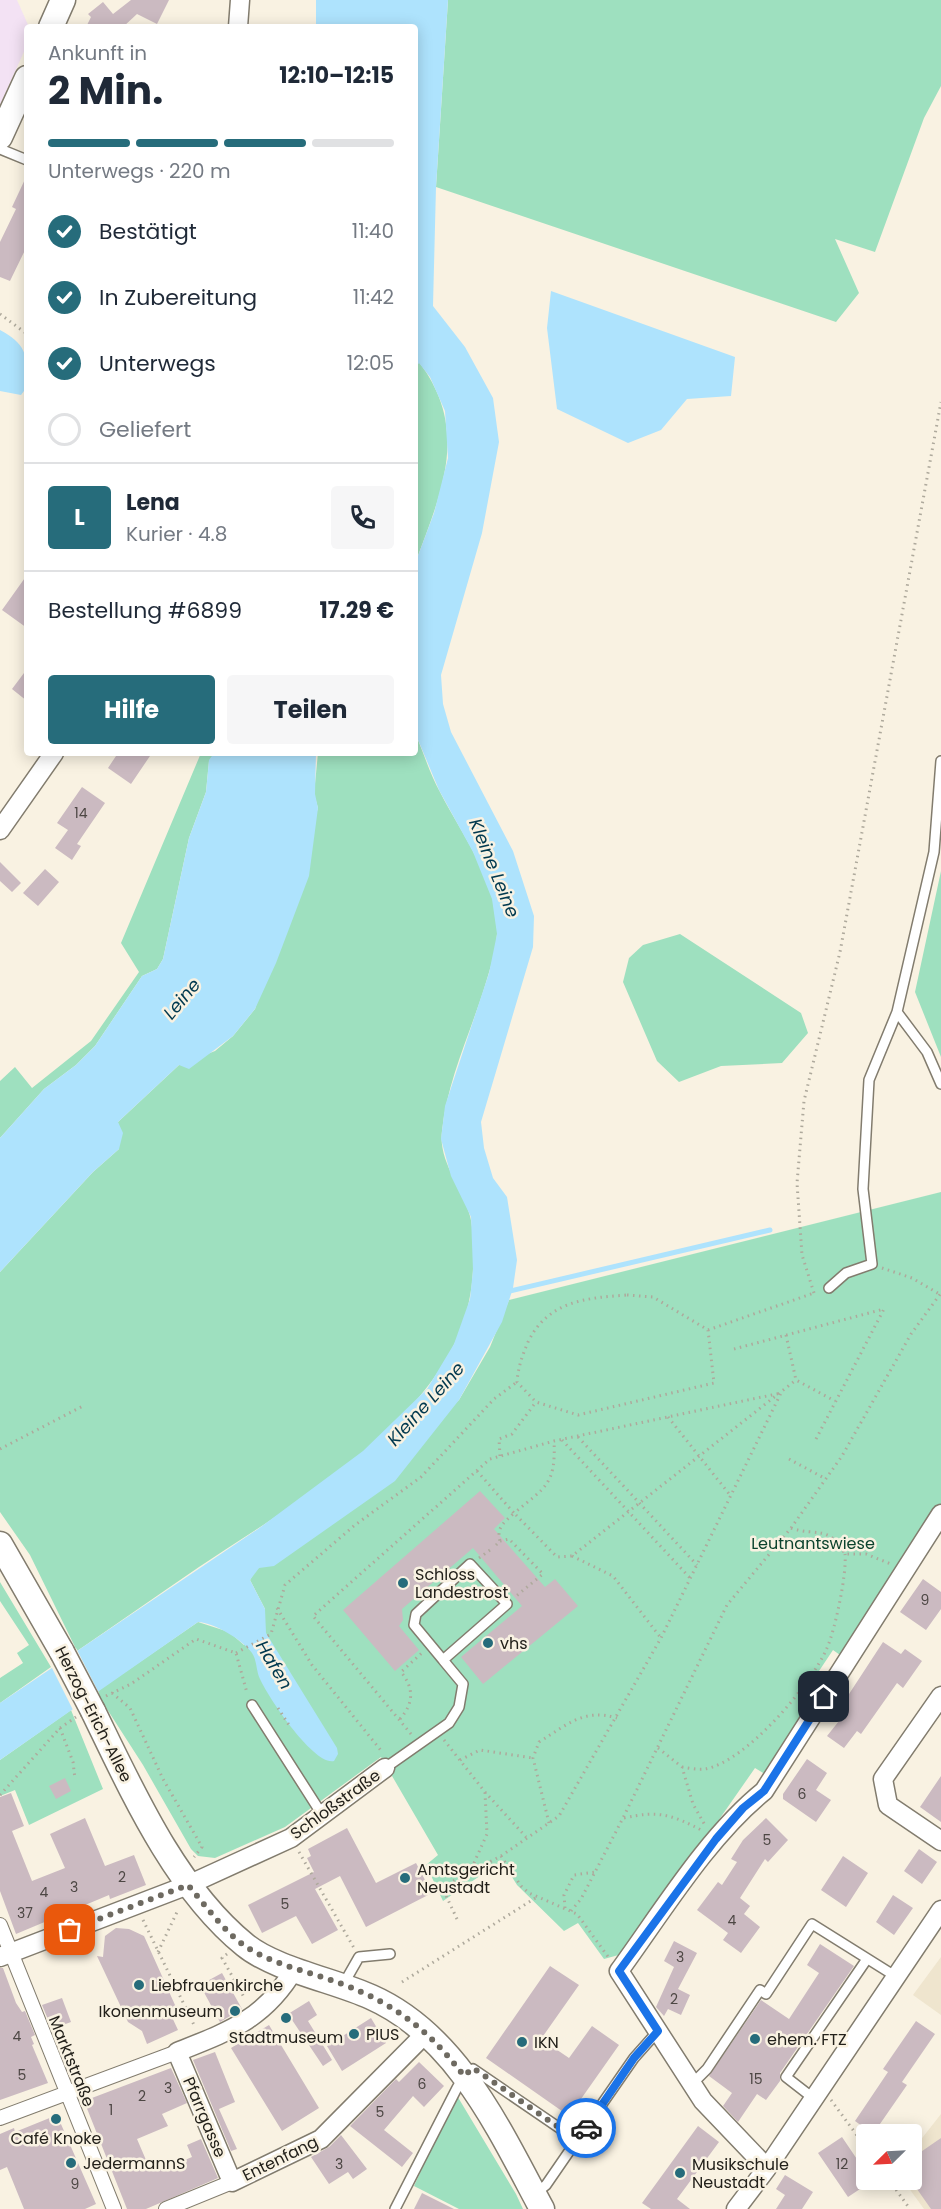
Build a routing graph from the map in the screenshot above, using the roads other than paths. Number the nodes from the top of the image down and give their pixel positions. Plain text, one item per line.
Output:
1 (63, 0) edge
2 (240, 0) edge
3 (52, 24) edge
4 (238, 24) edge
5 (24, 85) edge
6 (0, 137) edge
7 (0, 149) edge
8 (24, 159) edge
9 (52, 756) edge
10 (941, 761) edge
11 (0, 830) edge
12 (897, 1012) junction
13 (941, 1084) edge
14 (829, 1288) road end
15 (941, 1514) edge
16 (0, 1544) edge
17 (443, 1660) junction
18 (941, 1696) edge
19 (252, 1705) road end
20 (388, 1766) joint
21 (323, 1816) junction
22 (941, 1841) edge
23 (188, 1885) junction
24 (941, 1910) edge
25 (0, 1925) edge
26 (390, 1954) dead end
27 (6, 1955) edge
28 (867, 1959) junction
29 (295, 1968) junction
30 (895, 1976) junction
31 (343, 1984) junction
32 (658, 2031) junction
33 (427, 2032) junction
34 (177, 2052) junction
35 (464, 2076) junction
36 (692, 2084) junction
37 (817, 2092) junction
38 (68, 2093) junction
39 (0, 2118) edge
40 (577, 2140) junction
41 (767, 2168) junction
42 (232, 2182) junction
43 (538, 2202) edge
44 (111, 2208) edge
45 (166, 2209) edge
46 (395, 2209) edge
47 (736, 2209) edge

1 - 3 main road
2 - 4 street
5 - 6 main road
7 - 8 lane
9 - 11 street
10 - 12 lane
12 - 13 lane
12 - 14 lane
15 - 32 street
16 - 23 main road, Herzog-Erich-Allee, bridge
17 - 17 lane, Schloßstraße
17 - 20 lane, Schloßstraße
18 - 22 street
19 - 21 lane
20 - 21 street, Schloßstraße
21 - 23 street, Schloßstraße
23 - 27 street, Schloßstraße
23 - 29 main road, Herzog-Erich-Allee
24 - 30 street
25 - 27 street, Marktstraße
26 - 31 lane
27 - 38 street, Marktstraße
28 - 30 lane
28 - 36 lane
28 - 37 lane
29 - 31 main road, Herzog-Erich-Allee
29 - 34 street
30 - 37 street
31 - 33 main road
32 - 36 street
32 - 40 lane
33 - 35 main road
33 - 42 street, Entenfang
34 - 38 street
34 - 42 street, Pfarrgasse
35 - 40 lane
35 - 43 main road
35 - 46 lane
36 - 41 street
37 - 41 street
38 - 39 street
38 - 44 street, Marktstraße
40 - 43 lane
41 - 47 street
42 - 45 street, Entenfang

